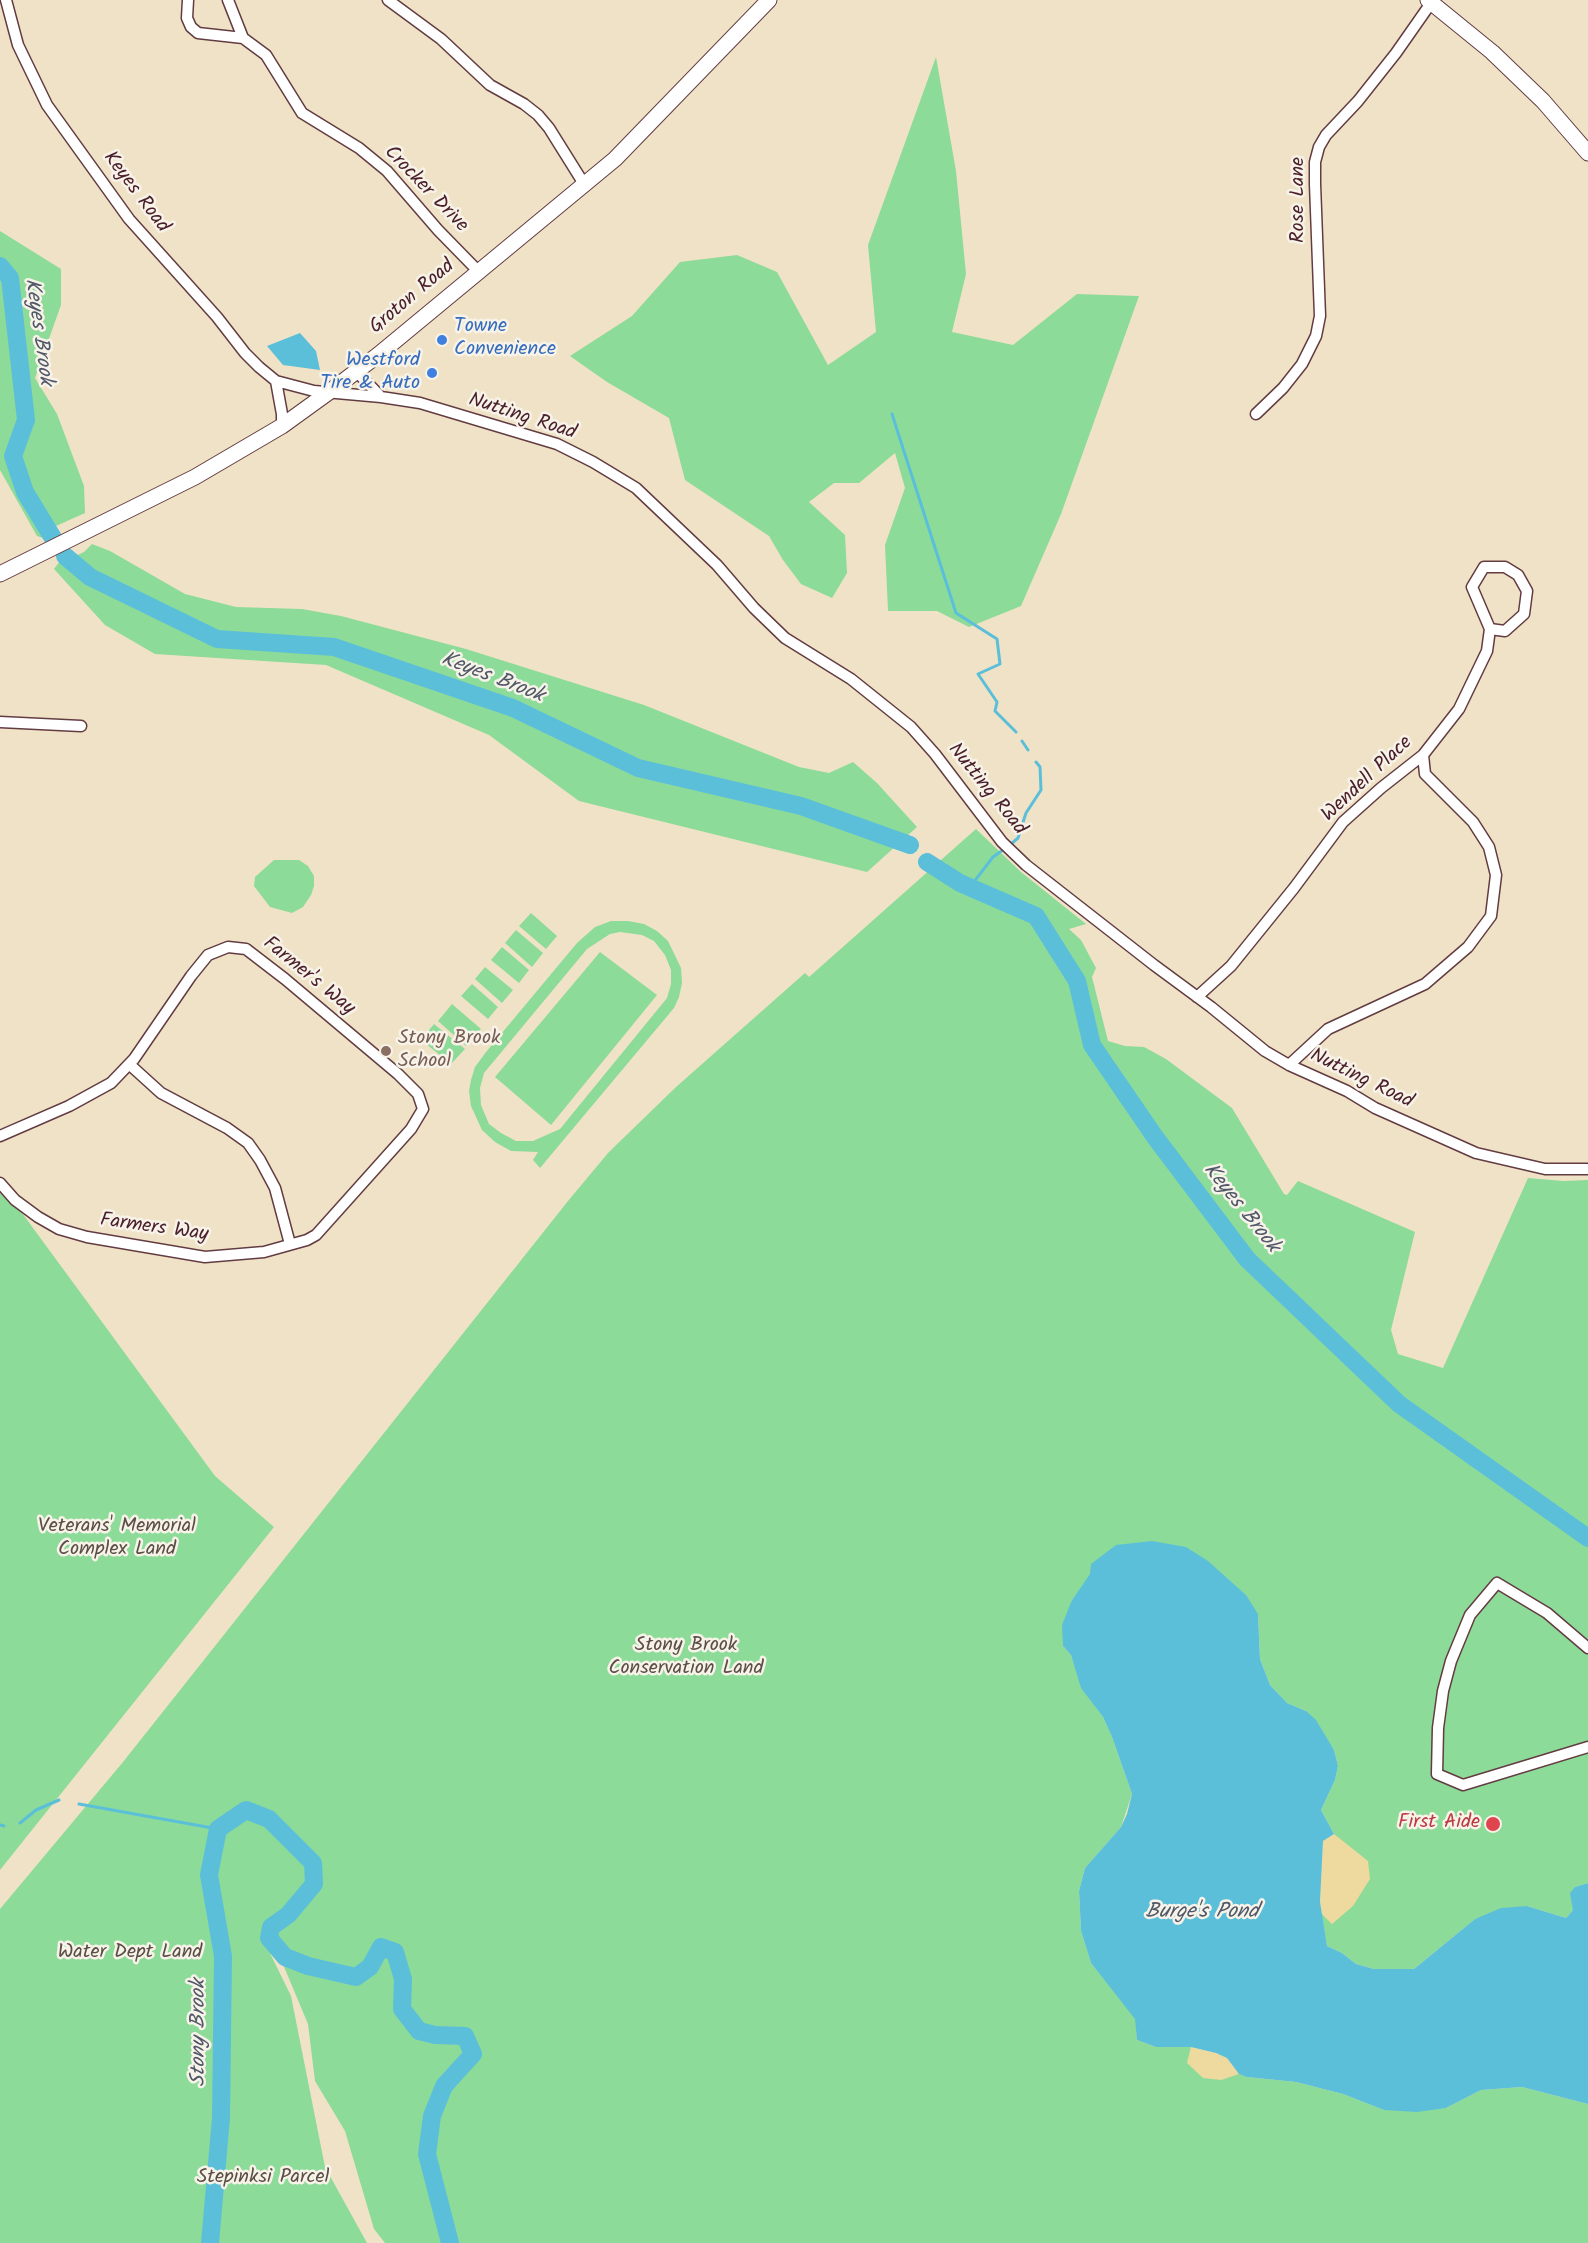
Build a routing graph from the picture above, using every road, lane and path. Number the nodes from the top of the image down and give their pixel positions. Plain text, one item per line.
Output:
1 (6, 0) edge
2 (188, 0) edge
3 (228, 0) edge
4 (388, 0) edge
5 (769, 0) edge
6 (1430, 1) edge
7 (243, 38) junction
8 (1588, 153) edge
9 (584, 184) junction
10 (478, 271) junction
11 (356, 371) junction
12 (276, 381) junction
13 (329, 392) junction
14 (381, 397) junction
15 (1256, 414) dead end
16 (282, 426) junction
17 (1, 572) edge
18 (1490, 629) junction
19 (0, 722) edge
20 (81, 726) dead end
21 (1424, 755) junction
22 (1197, 997) junction
23 (129, 1064) junction
24 (1288, 1065) junction
25 (418, 1094) joint
26 (0, 1136) edge
27 (1588, 1169) edge
28 (0, 1183) edge
29 (290, 1244) junction
30 (1588, 1648) edge
31 (1588, 1747) edge

1 - 12 street, Keyes Road
2 - 7 street
3 - 7 street
4 - 9 street
5 - 9 main road, Groton Road
6 - 8 main road
6 - 15 street, Rose Lane
7 - 10 street, Crocker Drive
9 - 10 main road, Groton Road
10 - 11 main road, Groton Road
11 - 13 main road, Groton Road
11 - 14 street
12 - 13 street, Keyes Road
12 - 16 street
13 - 14 street, Nutting Road
13 - 16 main road, Groton Road
14 - 22 street, Nutting Road
16 - 17 main road, Groton Road
18 - 18 street
18 - 21 street, Wendell Place
19 - 20 street
21 - 22 street, Wendell Place
21 - 24 street
22 - 24 street, Nutting Road
23 - 25 street, Farmer's Way
23 - 26 street, Farmer's Way
23 - 29 street
24 - 27 street, Nutting Road
25 - 29 street, Farmers Way
28 - 29 street, Farmers Way
30 - 31 street

